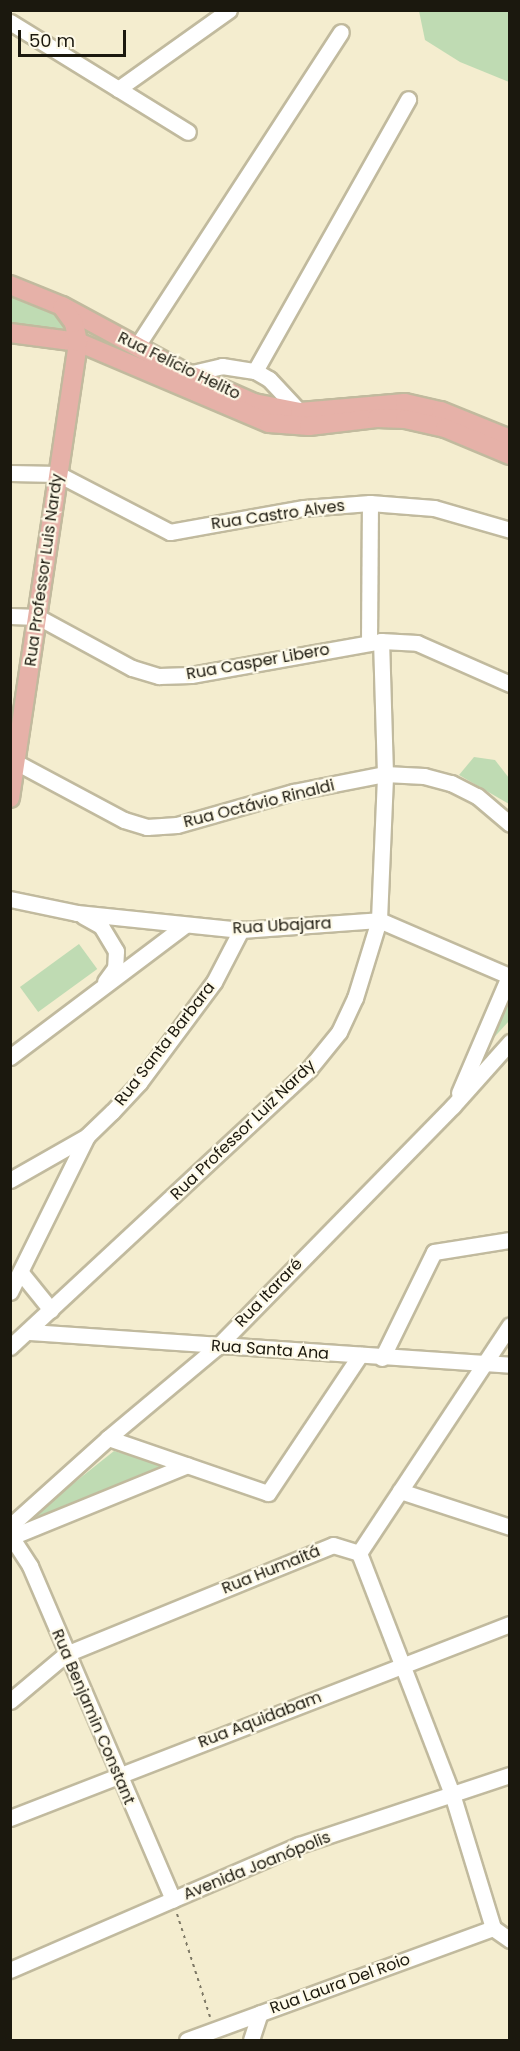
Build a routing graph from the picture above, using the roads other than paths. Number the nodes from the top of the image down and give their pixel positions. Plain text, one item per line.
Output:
1 (229, 10) edge
2 (10, 22) edge
3 (341, 32) dead end
4 (118, 89) junction
5 (408, 99) dead end
6 (188, 132) dead end
7 (10, 285) edge
8 (62, 306) junction
9 (10, 333) edge
10 (78, 342) junction
11 (137, 346) junction
12 (255, 371) junction
13 (188, 374) junction
14 (300, 412) junction
15 (510, 439) edge
16 (510, 455) edge
17 (10, 473) edge
18 (58, 474) junction
19 (370, 503) junction
20 (510, 530) edge
21 (10, 616) edge
22 (38, 617) junction
23 (375, 642) junction
24 (510, 684) edge
25 (13, 759) edge
26 (385, 774) junction
27 (10, 798) edge
28 (510, 824) edge
29 (10, 899) edge
30 (76, 913) junction
31 (379, 920) junction
32 (185, 924) junction
33 (241, 930) junction
34 (509, 975) edge
35 (102, 987) junction
36 (43, 1032) junction
37 (510, 1042) edge
38 (10, 1043) edge
39 (10, 1057) edge
40 (453, 1107) junction
41 (87, 1136) junction
42 (10, 1180) edge
43 (510, 1240) edge
44 (22, 1274) junction
45 (10, 1292) edge
46 (51, 1310) junction
47 (510, 1325) edge
48 (30, 1332) junction
49 (10, 1347) edge
50 (217, 1347) junction
51 (360, 1355) junction
52 (382, 1358) junction
53 (487, 1363) junction
54 (510, 1365) edge
55 (108, 1437) junction
56 (187, 1465) junction
57 (400, 1491) junction
58 (510, 1527) edge
59 (11, 1532) edge
60 (359, 1553) junction
61 (510, 1624) edge
62 (66, 1654) junction
63 (402, 1665) junction
64 (10, 1701) edge
65 (118, 1774) junction
66 (510, 1775) edge
67 (453, 1797) junction
68 (10, 1818) edge
69 (172, 1900) junction
70 (493, 1928) junction
71 (510, 1941) edge
72 (10, 1970) edge
73 (260, 2013) junction
74 (188, 2040) edge
75 (251, 2040) edge

1 - 4 street
2 - 4 street
3 - 11 street
4 - 6 street
5 - 12 street
7 - 8 main road, Rua Felício Helito
8 - 10 main road
8 - 11 main road, Rua Felício Helito
9 - 10 main road, Rua Felício Helito
10 - 16 main road, Rua Felício Helito
10 - 18 main road, Rua Professor Luis Nardy
11 - 13 main road, Rua Felício Helito
12 - 13 street
12 - 14 street
13 - 14 main road, Rua Felício Helito
14 - 15 main road, Rua Felício Helito
17 - 18 street
18 - 19 street, Rua Castro Alves
18 - 22 main road, Rua Professor Luis Nardy
19 - 20 street, Rua Castro Alves
19 - 23 street, Rua Professor Luiz Nardy
21 - 22 street, Rua Casper Libero
22 - 23 street, Rua Casper Libero
22 - 25 main road, Rua Professor Luis Nardy
23 - 24 street, Rua Casper Libero
23 - 26 street, Rua Professor Luiz Nardy
25 - 26 street, Rua Octávio Rinaldi
25 - 27 main road, Rua Professor Luis Nardy
26 - 28 street, Rua Octávio Rinaldi
26 - 31 street, Rua Professor Luiz Nardy
29 - 30 street, Rua Ubajara
30 - 32 street, Rua Ubajara
30 - 35 street
31 - 33 street, Rua Ubajara
31 - 34 street, Rua Ubajara
31 - 46 street, Rua Professor Luiz Nardy
32 - 33 street, Rua Ubajara
32 - 35 street
33 - 41 street, Rua Santa Barbara
34 - 40 street
35 - 36 street
36 - 38 street
36 - 39 street
37 - 40 street, Rua Itararé
40 - 50 street, Rua Itararé
41 - 42 street, Rua Santa Barbara
41 - 44 street
43 - 52 street
44 - 45 street
44 - 46 street
46 - 48 street, Rua Professor Luiz Nardy
47 - 53 street
48 - 49 street, Rua Professor Luiz Nardy
48 - 50 street, Rua Santa Ana
50 - 51 street, Rua Santa Ana
50 - 55 street, Rua Itararé
51 - 52 street, Rua Santa Ana
51 - 56 street
52 - 53 street, Rua Santa Ana
53 - 54 street, Rua Santa Ana
53 - 57 street
55 - 56 street
55 - 59 street, Rua Itararé
56 - 59 street
57 - 58 street
57 - 60 street
59 - 62 street, Rua Benjamin Constant
60 - 62 street, Rua Humaitá
60 - 63 street
61 - 63 street, Rua Aquidabam
62 - 64 street, Rua Humaitá
62 - 65 street, Rua Benjamin Constant
63 - 65 street, Rua Aquidabam
63 - 67 street
65 - 68 street, Rua Aquidabam
65 - 69 street, Rua Benjamin Constant
66 - 67 street, Avenida Joanópolis
67 - 69 street, Avenida Joanópolis
67 - 70 street
69 - 72 street, Avenida Joanópolis
70 - 71 street
70 - 73 street, Rua Laura Del Roio
73 - 74 street, Rua Laura Del Roio
73 - 75 street

